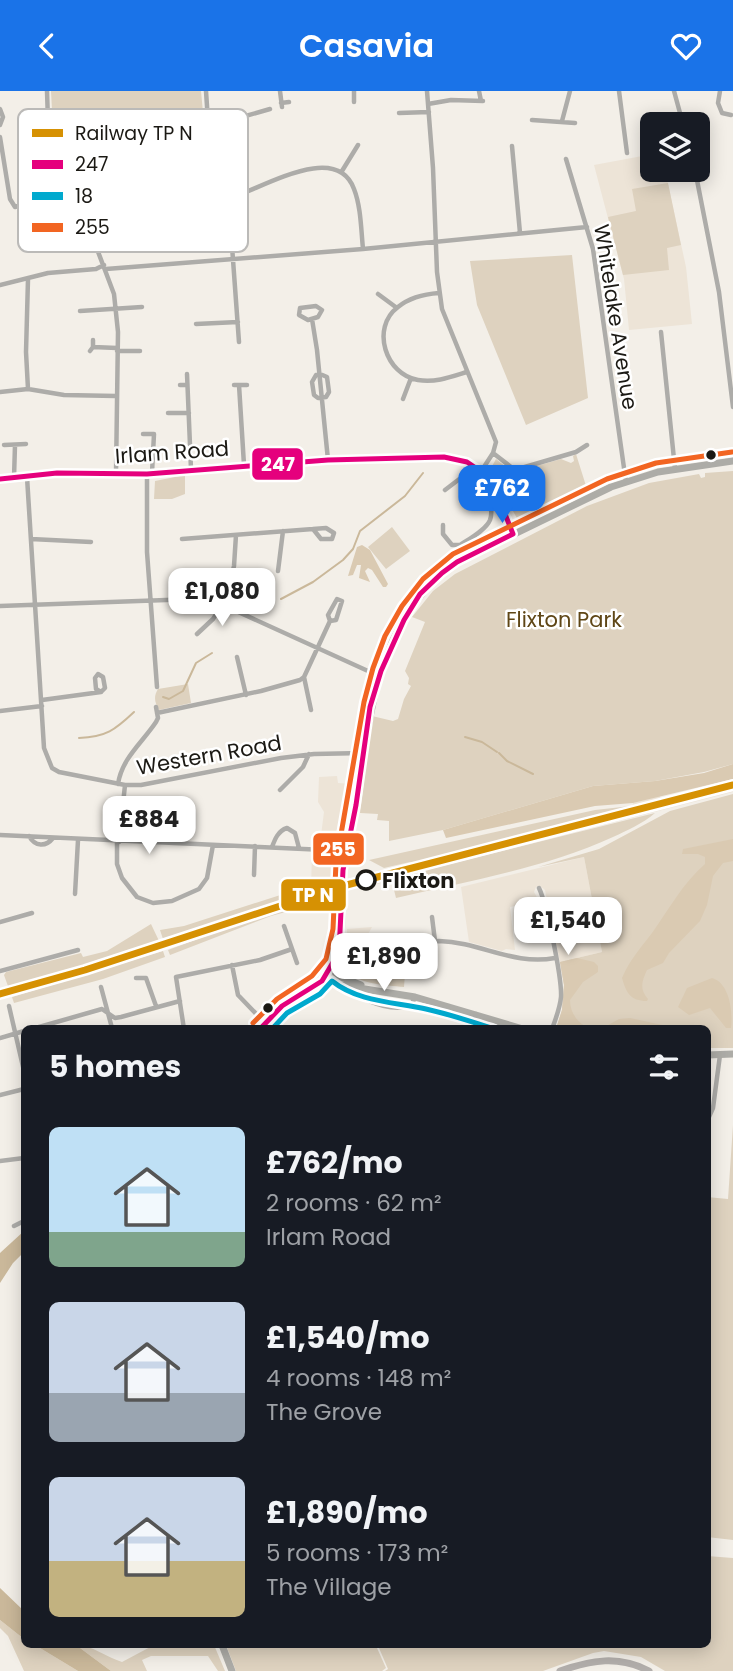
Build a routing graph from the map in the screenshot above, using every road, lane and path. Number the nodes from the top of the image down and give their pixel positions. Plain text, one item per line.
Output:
1 (47, 91) edge
2 (206, 91) edge
3 (280, 91) edge
4 (354, 91) edge
5 (427, 91) edge
6 (479, 91) edge
7 (570, 91) edge
8 (619, 91) edge
9 (674, 91) edge
10 (720, 91) edge
11 (289, 102) dead end
12 (354, 102) dead end
13 (428, 104) junction
14 (0, 109) edge
15 (48, 109) edge
16 (207, 109) edge
17 (270, 109) dead end
18 (429, 111) junction
19 (680, 112) edge
20 (399, 113) dead end
21 (248, 115) edge
22 (731, 115) edge
23 (532, 120) dead end
24 (562, 121) junction
25 (575, 123) dead end
26 (0, 125) edge
27 (0, 137) edge
28 (358, 145) dead end
29 (512, 146) dead end
30 (1, 147) edge
31 (627, 153) dead end
32 (566, 159) dead end
33 (342, 171) junction
34 (697, 182) edge
35 (248, 194) edge
36 (18, 206) edge
37 (587, 227) junction
38 (520, 233) junction
39 (435, 242) junction
40 (363, 249) junction
41 (97, 252) edge
42 (233, 252) edge
43 (234, 259) junction
44 (105, 267) junction
45 (28, 279) junction
46 (0, 285) edge
47 (439, 293) junction
48 (378, 294) dead end
49 (142, 307) dead end
50 (397, 307) junction
51 (117, 308) junction
52 (80, 311) dead end
53 (312, 319) junction
54 (238, 322) junction
55 (196, 324) dead end
56 (661, 332) dead end
57 (93, 340) dead end
58 (239, 342) dead end
59 (117, 349) junction
60 (139, 351) dead end
61 (467, 372) junction
62 (187, 374) dead end
63 (411, 378) junction
64 (180, 385) dead end
65 (187, 385) junction
66 (247, 385) dead end
67 (28, 389) junction
68 (0, 392) edge
69 (116, 396) junction
70 (403, 399) dead end
71 (733, 407) edge
72 (168, 413) dead end
73 (189, 413) junction
74 (143, 434) dead end
75 (26, 444) dead end
76 (4, 445) dead end
77 (15, 445) junction
78 (587, 445) dead end
79 (493, 453) junction
80 (328, 460) junction
81 (733, 461) edge
82 (244, 465) junction
83 (191, 469) junction
84 (675, 469) junction
85 (482, 470) junction
86 (116, 474) junction
87 (150, 474) junction
88 (27, 477) junction
89 (15, 478) junction
90 (0, 479) edge
91 (626, 482) junction
92 (445, 490) dead end
93 (443, 525) dead end
94 (313, 529) dead end
95 (283, 531) junction
96 (513, 534) junction
97 (236, 535) junction
98 (474, 536) junction
99 (181, 538) dead end
100 (31, 539) junction
101 (91, 542) dead end
102 (482, 549) junction
103 (278, 571) dead end
104 (151, 601) junction
105 (224, 604) junction
106 (36, 605) junction
107 (0, 606) edge
108 (330, 621) junction
109 (197, 634) dead end
110 (319, 648) junction
111 (237, 657) dead end
112 (379, 676) junction
113 (304, 677) junction
114 (157, 687) dead end
115 (101, 692) dead end
116 (246, 695) junction
117 (42, 703) junction
118 (311, 710) dead end
119 (0, 711) edge
120 (363, 753) junction
121 (309, 754) junction
122 (118, 784) junction
123 (125, 785) junction
124 (280, 790) dead end
125 (0, 835) edge
126 (78, 840) junction
127 (118, 842) junction
128 (213, 845) junction
129 (255, 846) junction
130 (272, 847) junction
131 (299, 848) junction
132 (346, 851) junction
133 (254, 875) dead end
134 (538, 888) dead end
135 (75, 894) dead end
136 (32, 913) dead end
137 (432, 917) dead end
138 (0, 922) edge
139 (284, 926) dead end
140 (435, 941) junction
141 (292, 949) junction
142 (78, 950) dead end
143 (339, 952) junction
144 (555, 958) junction
145 (297, 963) dead end
146 (232, 965) junction
147 (331, 969) junction
148 (0, 971) edge
149 (2, 978) dead end
150 (136, 978) dead end
151 (322, 981) junction
152 (101, 987) dead end
153 (372, 989) junction
154 (358, 995) dead end
155 (415, 997) junction
156 (180, 1000) junction
157 (372, 1002) junction
158 (9, 1006) dead end
159 (156, 1006) junction
160 (107, 1011) junction
161 (476, 1014) junction
162 (46, 1025) edge
163 (112, 1025) edge
164 (183, 1025) edge
165 (261, 1025) edge
166 (263, 1025) edge
167 (478, 1025) edge
168 (510, 1025) edge
169 (553, 1025) edge
170 (21, 1032) edge
171 (16, 1033) junction
172 (0, 1038) edge
173 (21, 1051) edge
174 (720, 1054) junction
175 (733, 1054) edge
176 (711, 1055) edge
177 (21, 1090) edge
178 (0, 1095) edge
179 (711, 1110) edge
180 (21, 1158) edge
181 (0, 1161) edge
182 (21, 1222) edge
183 (14, 1226) dead end
184 (223, 1648) edge
185 (232, 1671) edge
186 (560, 1671) edge
187 (649, 1671) edge

1 - 15 street
2 - 16 street
3 - 11 street
4 - 12 street
5 - 13 street
6 - 13 street
7 - 24 street
8 - 31 street
9 - 19 street
10 - 22 street
13 - 18 street
14 - 26 street
17 - 21 street
18 - 20 street
18 - 39 street
23 - 24 street
24 - 25 street
27 - 30 street
28 - 33 street
29 - 38 street
30 - 36 street
32 - 37 street, Whitelake Avenue
33 - 35 street
33 - 40 street
34 - 71 street
37 - 38 street
37 - 91 street, Whitelake Avenue
38 - 39 street
39 - 40 street
39 - 47 street
40 - 43 street
41 - 44 street
42 - 43 street
43 - 44 street
43 - 54 street
44 - 45 street
44 - 51 street
45 - 46 street
45 - 67 street
47 - 50 street
47 - 61 street
48 - 50 street
49 - 51 street
50 - 63 street
51 - 52 street
51 - 59 street
53 - 53 street
53 - 80 street
54 - 55 street
54 - 58 street
56 - 84 street
57 - 59 street
59 - 60 street
59 - 69 street
61 - 63 street
61 - 79 street
62 - 65 street
63 - 70 street
64 - 65 street
65 - 73 street
66 - 82 street
67 - 68 street
67 - 69 street
69 - 86 street
72 - 73 street
73 - 83 street
74 - 87 street
75 - 77 street
76 - 77 street
77 - 89 street
78 - 79 street
79 - 85 street
80 - 82 street, Irlam Road
80 - 85 street, Irlam Road
81 - 84 main road
82 - 83 street, Irlam Road
83 - 87 street, Irlam Road
84 - 91 main road
85 - 96 street
86 - 87 street, Irlam Road
86 - 88 street, Irlam Road
87 - 104 street
88 - 89 street, Irlam Road
88 - 100 street
89 - 90 street, Irlam Road
91 - 96 main road
92 - 98 street
93 - 98 street
94 - 95 street
95 - 97 street
95 - 103 street
96 - 102 main road
97 - 99 street
97 - 105 street
98 - 102 street
100 - 101 street
100 - 106 street
102 - 112 main road
104 - 105 street
104 - 106 street
104 - 114 street
105 - 109 street
105 - 110 street
106 - 107 street
106 - 117 street
108 - 108 street
108 - 110 street
110 - 112 street
110 - 113 street
111 - 116 street
112 - 120 main road
113 - 116 street
113 - 118 street
115 - 117 street
116 - 122 street
117 - 119 street
117 - 122 street, Western Road
120 - 121 street, Western Road
120 - 132 main road
121 - 123 street, Western Road
121 - 124 street
122 - 123 street, Western Road
123 - 127 street
125 - 126 street
126 - 127 street
126 - 135 street
127 - 128 street
127 - 128 street
128 - 129 street
129 - 130 street
129 - 133 street
130 - 131 street
130 - 131 street
131 - 132 street
132 - 143 main road
134 - 144 street
136 - 138 street
137 - 140 street
139 - 141 street
140 - 143 street
140 - 144 street
141 - 145 street
141 - 146 street
142 - 148 street
143 - 147 main road
144 - 169 street
146 - 156 street
146 - 165 street
147 - 151 main road
147 - 153 main road
148 - 149 street
150 - 159 street
151 - 153 main road
151 - 166 main road
152 - 160 street
153 - 155 main road
153 - 157 street
154 - 157 street
155 - 157 street
155 - 161 main road
156 - 159 street
156 - 164 street
158 - 171 street
159 - 160 street
160 - 162 street
160 - 163 street
161 - 167 street
161 - 168 main road
170 - 171 street
171 - 172 street
171 - 173 street
174 - 175 main road
174 - 176 main road
174 - 179 street
177 - 178 street
180 - 181 street
182 - 183 street
184 - 185 main road
186 - 187 main road

